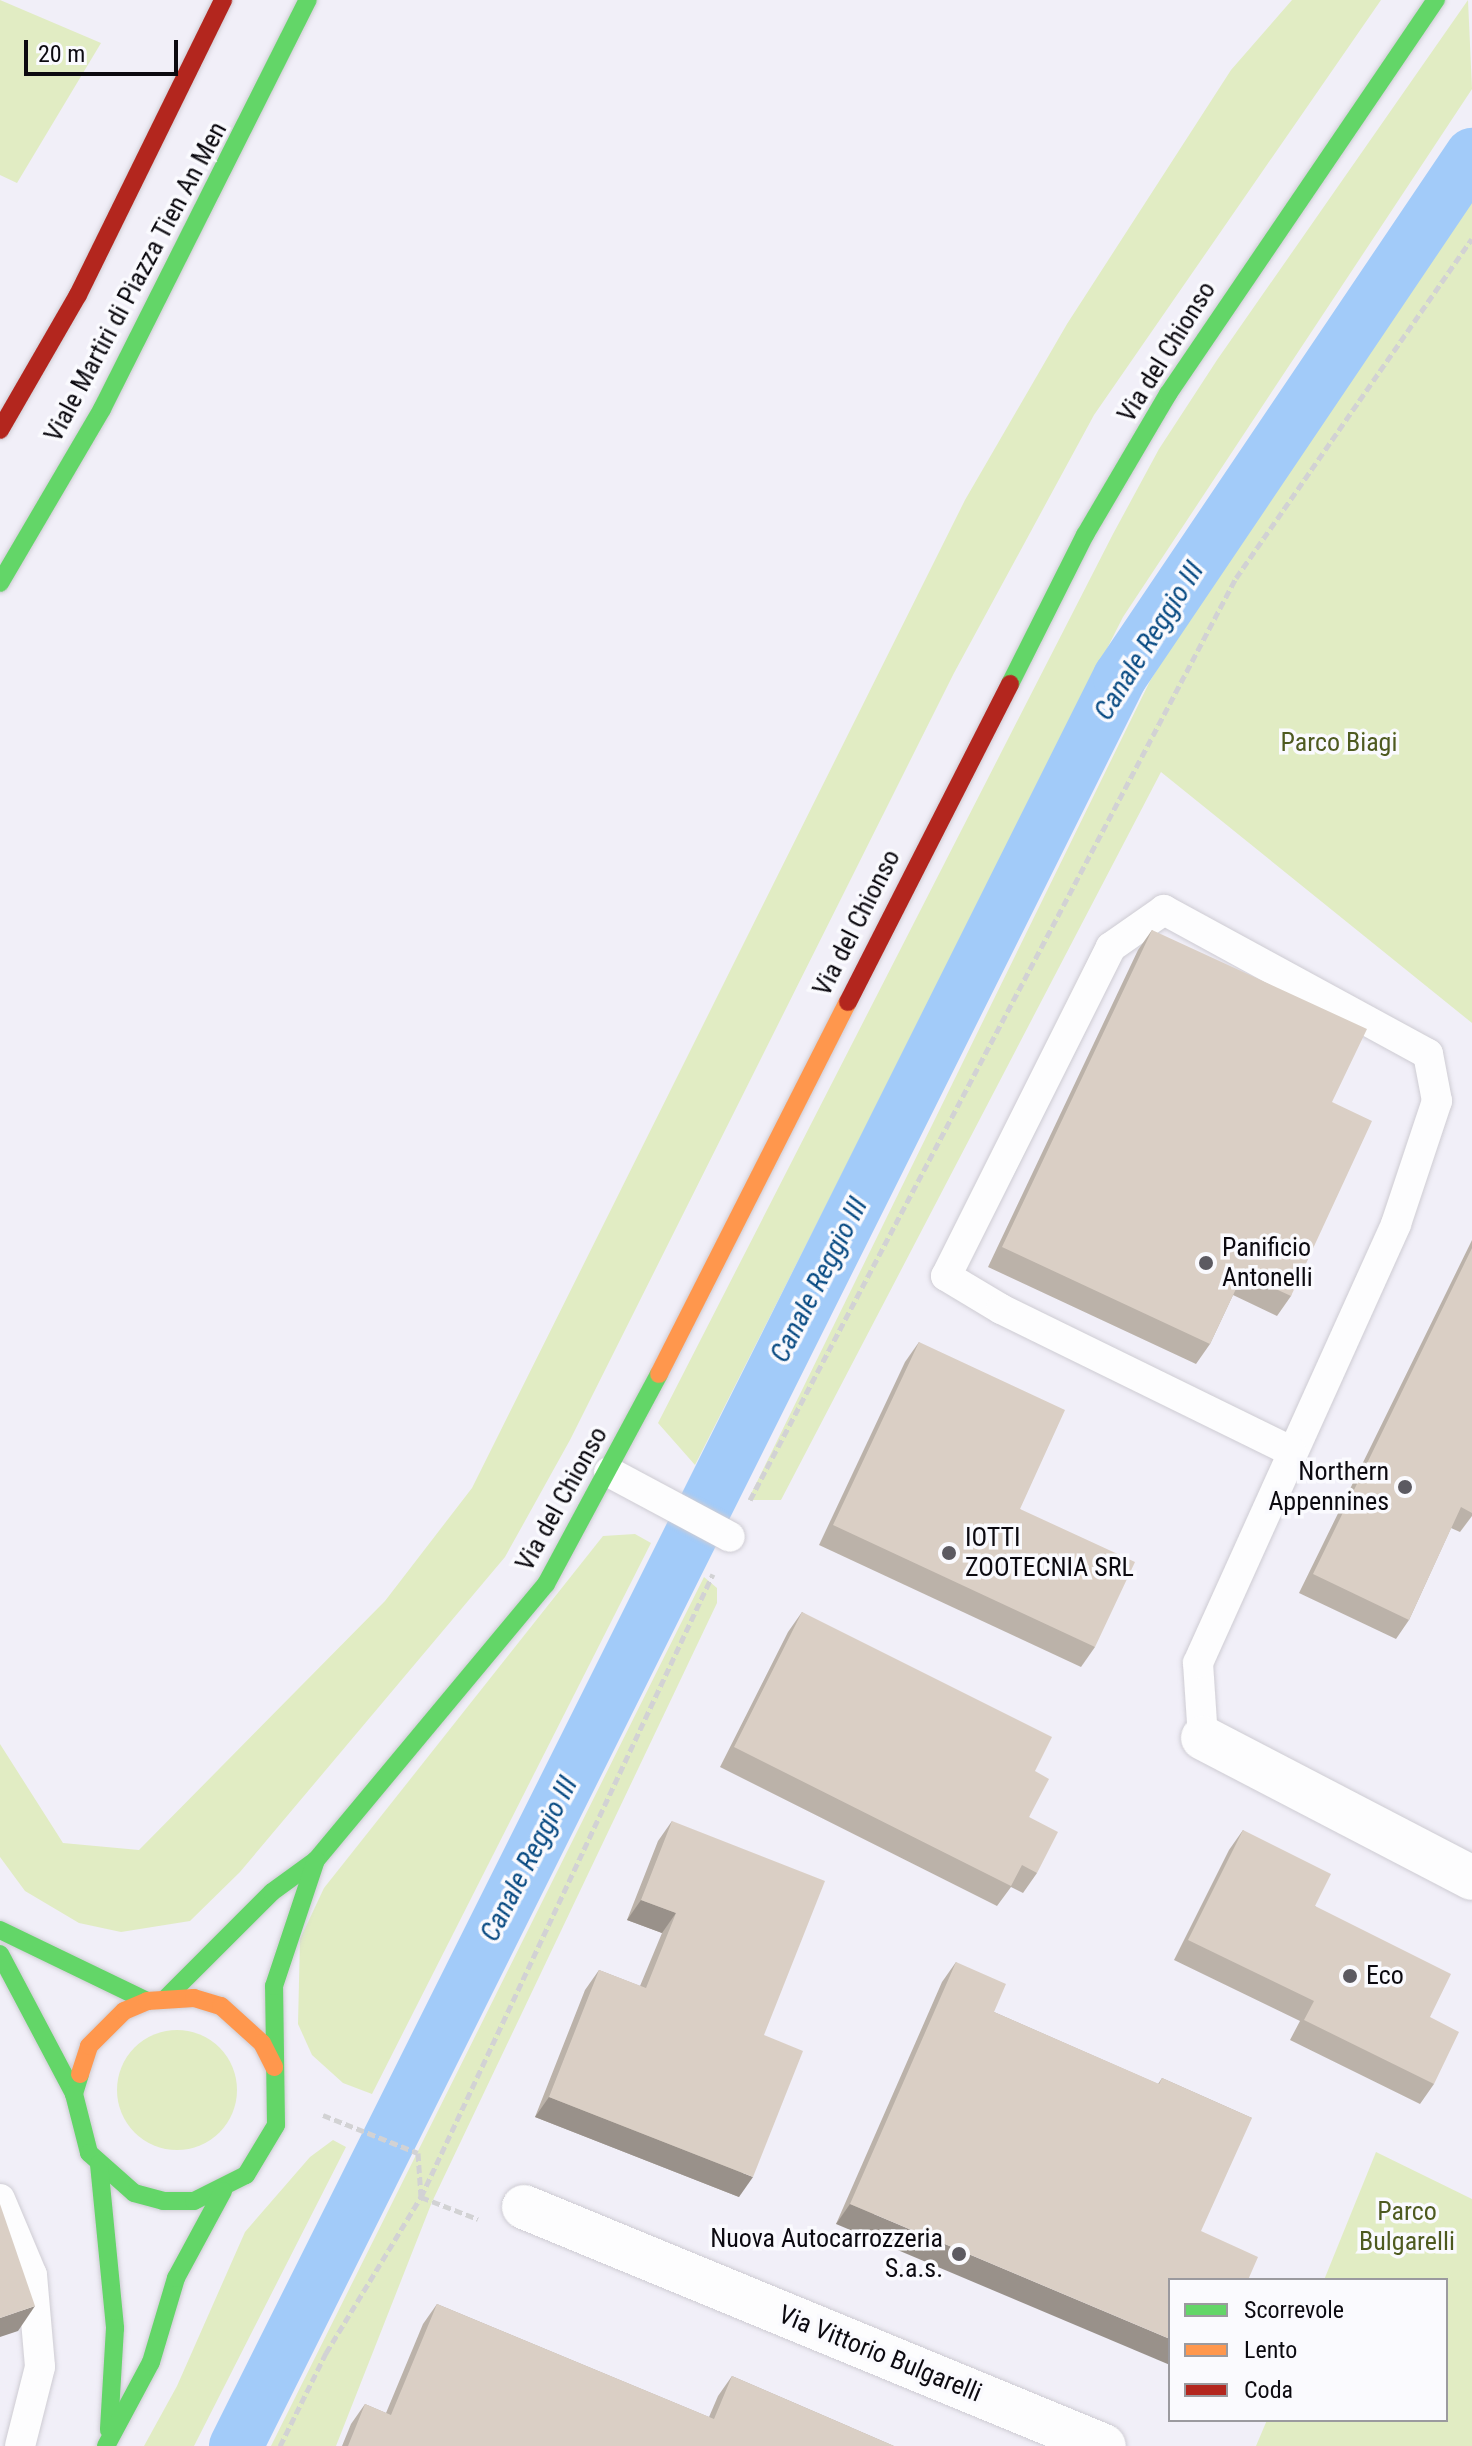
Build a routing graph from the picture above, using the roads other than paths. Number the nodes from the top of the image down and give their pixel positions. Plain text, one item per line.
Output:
1 (223, 0) edge
2 (308, 0) edge
3 (1436, 0) edge
4 (0, 430) edge
5 (0, 583) edge
6 (1291, 1451) junction
7 (609, 1472) junction
8 (730, 1537) road end
9 (1203, 1738) joint
10 (316, 1860) junction
11 (1472, 1878) edge
12 (0, 1930) edge
13 (0, 1954) edge
14 (167, 1997) junction
15 (147, 2001) junction
16 (274, 2067) junction
17 (74, 2094) junction
18 (99, 2164) junction
19 (223, 2191) junction
20 (0, 2199) edge
21 (524, 2207) road end
22 (107, 2443) edge
23 (20, 2446) edge
24 (1104, 2446) edge

1 - 4 main road, Viale Martiri di Piazza Tien An Men
2 - 5 main road, Viale Martiri di Piazza Tien An Men
3 - 7 main road, Via del Chionso
6 - 6 lane
6 - 9 lane
7 - 8 lane
7 - 10 main road, Via del Chionso
9 - 11 street
10 - 14 main road, Via del Chionso
10 - 16 main road, Via del Chionso
12 - 15 main road
13 - 17 main road
14 - 15 main road, Via del Chionso
14 - 16 main road, Via del Chionso
15 - 17 main road, Via del Chionso
16 - 19 main road, Via del Chionso
17 - 18 main road, Via del Chionso
18 - 19 main road, Via del Chionso
18 - 22 main road, Via del Chionso
19 - 22 main road, Via del Chionso
20 - 23 lane
21 - 24 street, Via Vittorio Bulgarelli

